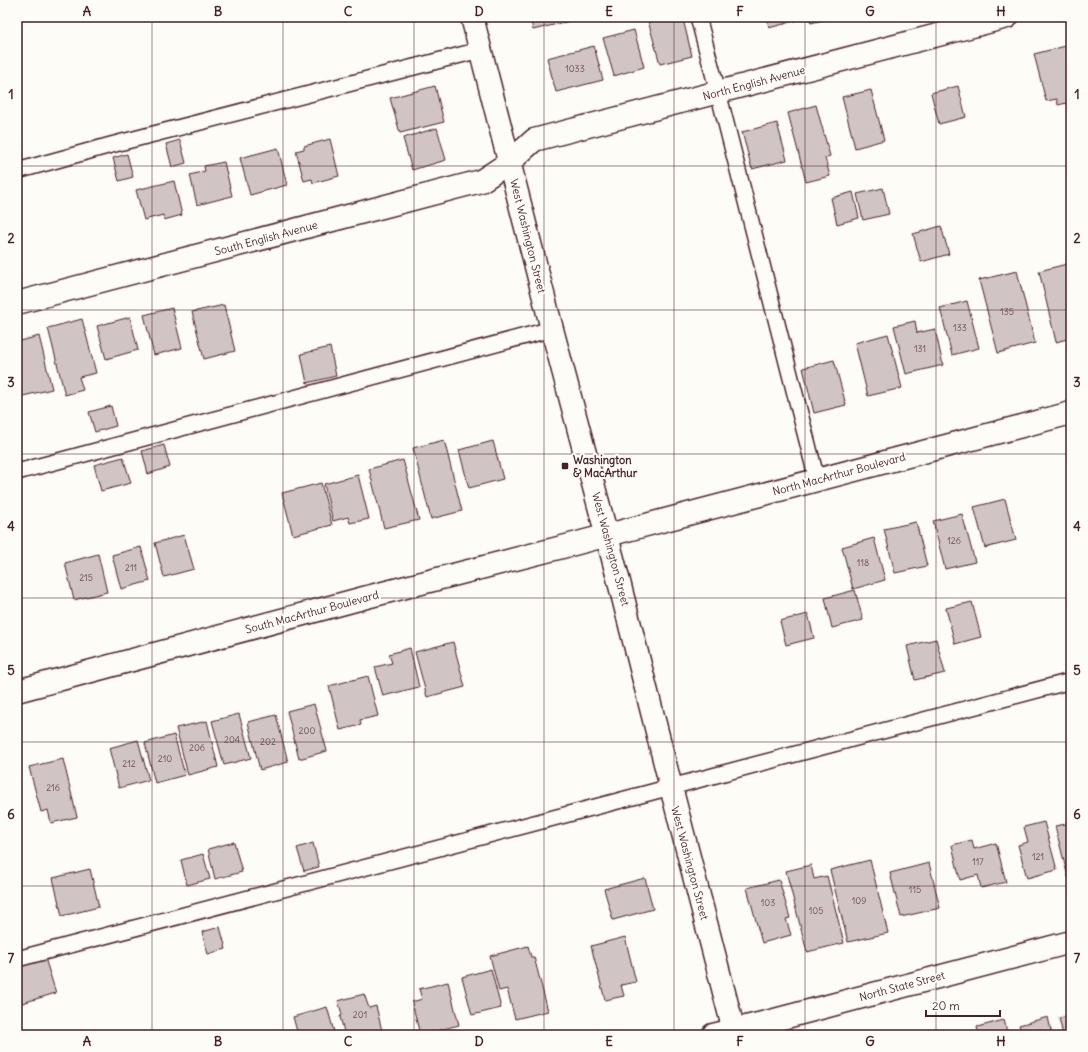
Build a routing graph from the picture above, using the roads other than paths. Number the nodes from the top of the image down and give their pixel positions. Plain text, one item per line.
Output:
1 (472, 17) edge
2 (698, 17) edge
3 (1006, 17) edge
4 (480, 50) junction
5 (718, 92) junction
6 (510, 162) junction
7 (17, 171) edge
8 (17, 303) edge
9 (552, 330) junction
10 (1071, 413) edge
11 (17, 472) edge
12 (817, 480) junction
13 (607, 535) junction
14 (1071, 681) edge
15 (17, 690) edge
16 (671, 787) junction
17 (1071, 942) edge
18 (17, 958) edge
19 (727, 1033) edge

1 - 4 street, West Washington Street
2 - 5 lane
3 - 5 street, North English Avenue
4 - 6 street, West Washington Street
4 - 7 lane
5 - 6 street, North English Avenue
5 - 12 lane
6 - 8 street, South English Avenue
6 - 9 street, West Washington Street
9 - 11 lane
9 - 13 street, West Washington Street
10 - 12 street, North MacArthur Boulevard
12 - 13 street, North MacArthur Boulevard
13 - 15 street, South MacArthur Boulevard
13 - 16 street, West Washington Street
14 - 16 lane
16 - 18 lane
16 - 19 street, West Washington Street
17 - 19 street, North State Street

